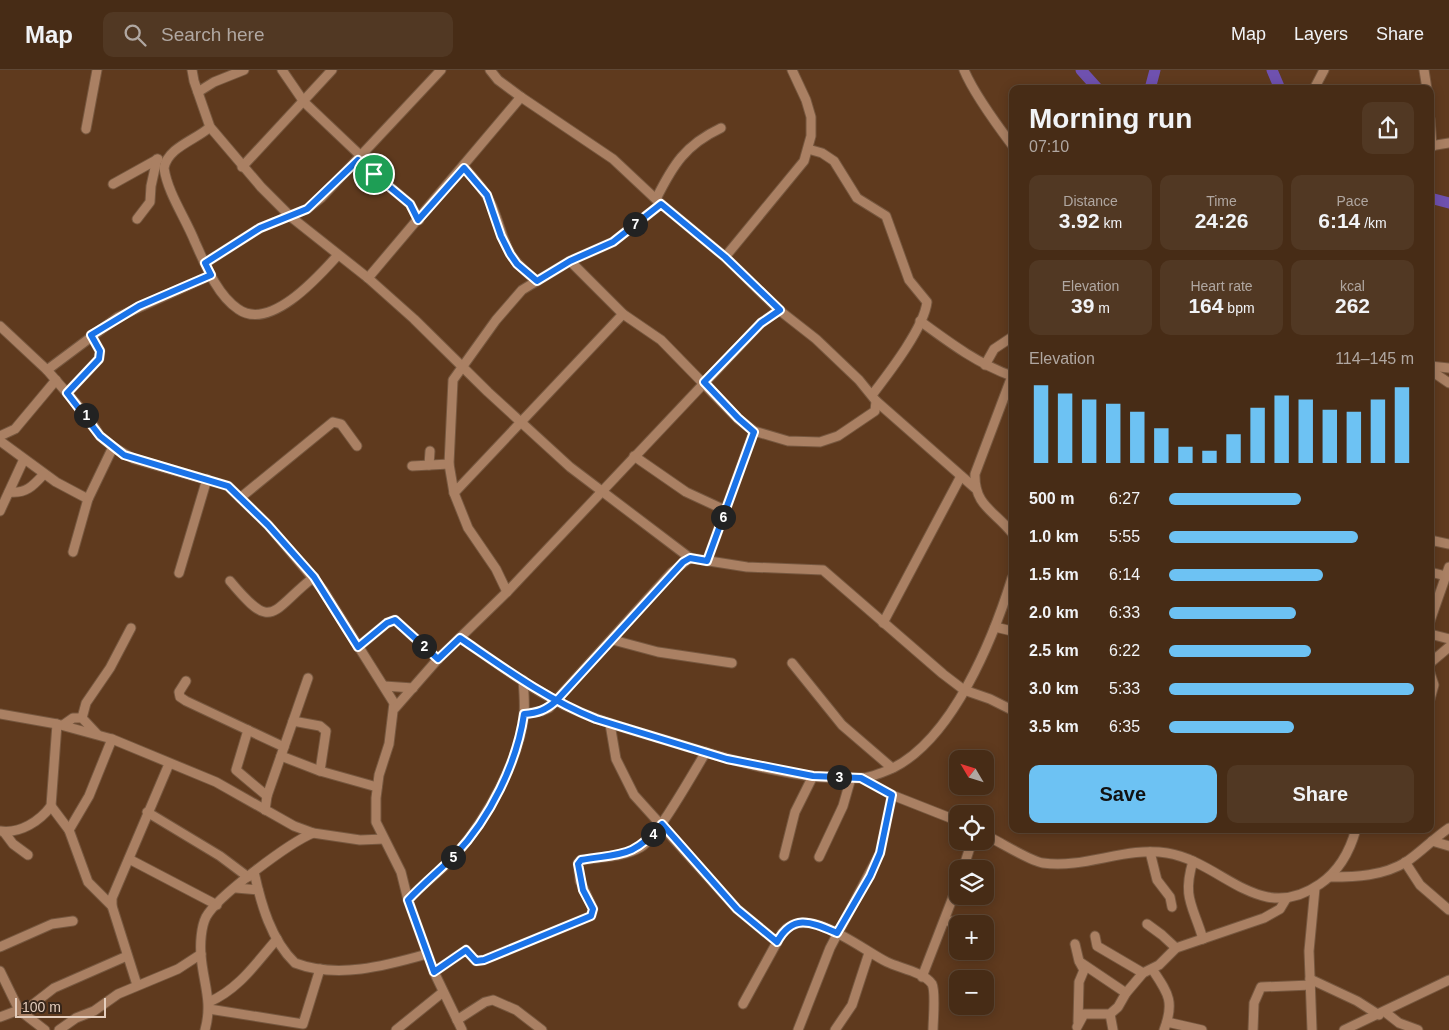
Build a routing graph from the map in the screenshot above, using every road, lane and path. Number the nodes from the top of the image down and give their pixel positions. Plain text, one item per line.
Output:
1 (98, 70) edge
2 (192, 70) edge
3 (244, 70) edge
4 (282, 70) edge
5 (332, 70) edge
6 (441, 70) edge
7 (490, 70) edge
8 (792, 70) edge
9 (964, 70) edge
10 (1324, 70) edge
11 (1424, 70) edge
12 (1316, 85) edge
13 (1426, 85) edge
14 (198, 92) junction
15 (521, 97) junction
16 (304, 102) junction
17 (210, 127) junction
18 (720, 128) dead end
19 (86, 129) dead end
20 (1009, 140) edge
21 (1449, 143) edge
22 (1434, 146) edge
23 (808, 149) junction
24 (360, 159) junction
25 (161, 160) junction
26 (242, 167) junction
27 (464, 168) junction
28 (113, 184) dead end
29 (659, 202) junction
30 (291, 217) junction
31 (138, 219) dead end
32 (418, 220) junction
33 (338, 255) junction
34 (725, 257) junction
35 (570, 261) junction
36 (205, 263) junction
37 (211, 275) junction
38 (368, 278) junction
39 (537, 281) junction
40 (780, 310) junction
41 (623, 314) junction
42 (920, 321) junction
43 (0, 326) edge
44 (91, 335) junction
45 (1009, 339) edge
46 (461, 365) junction
47 (985, 365) junction
48 (1434, 368) edge
49 (1449, 368) edge
50 (47, 370) junction
51 (1434, 371) edge
52 (1009, 375) edge
53 (56, 380) junction
54 (704, 382) junction
55 (1449, 383) edge
56 (1009, 384) edge
57 (67, 393) junction
58 (874, 398) junction
59 (521, 422) junction
60 (754, 432) junction
61 (0, 436) edge
62 (0, 441) edge
63 (357, 446) dead end
64 (112, 447) junction
65 (430, 451) dead end
66 (634, 456) junction
67 (24, 459) junction
68 (449, 464) junction
69 (429, 465) junction
70 (412, 466) dead end
71 (44, 474) junction
72 (961, 476) junction
73 (207, 479) junction
74 (974, 488) junction
75 (602, 491) junction
76 (9, 492) junction
77 (454, 494) junction
78 (240, 498) junction
79 (88, 499) junction
80 (725, 510) junction
81 (0, 511) edge
82 (1009, 530) edge
83 (1434, 541) edge
84 (1449, 544) edge
85 (73, 552) dead end
86 (690, 558) junction
87 (707, 561) junction
88 (1449, 567) edge
89 (180, 573) dead end
90 (1434, 573) edge
91 (1446, 576) junction
92 (314, 577) junction
93 (230, 581) dead end
94 (1009, 587) edge
95 (507, 592) junction
96 (1434, 597) edge
97 (883, 623) junction
98 (131, 628) dead end
99 (995, 628) junction
100 (1009, 630) edge
101 (1434, 635) edge
102 (460, 638) junction
103 (1449, 639) edge
104 (613, 640) junction
105 (358, 647) junction
106 (1449, 647) edge
107 (438, 659) junction
108 (1434, 660) edge
109 (732, 663) dead end
110 (792, 663) dead end
111 (308, 678) dead end
112 (523, 680) junction
113 (186, 681) dead end
114 (384, 686) junction
115 (413, 688) junction
116 (964, 690) junction
117 (556, 701) junction
118 (395, 708) junction
119 (1009, 708) edge
120 (0, 714) edge
121 (524, 714) junction
122 (82, 718) junction
123 (292, 721) junction
124 (610, 724) junction
125 (60, 725) junction
126 (248, 730) junction
127 (97, 734) junction
128 (112, 739) junction
129 (282, 752) junction
130 (706, 752) junction
131 (169, 764) junction
132 (892, 768) junction
133 (320, 771) junction
134 (813, 776) junction
135 (851, 778) junction
136 (861, 778) junction
137 (377, 787) junction
138 (892, 795) junction
139 (267, 796) junction
140 (51, 806) junction
141 (265, 810) junction
142 (147, 812) junction
143 (949, 817) edge
144 (662, 824) junction
145 (1449, 828) edge
146 (70, 830) junction
147 (2, 831) edge
148 (313, 833) junction
149 (1355, 833) edge
150 (384, 839) junction
151 (994, 839) edge
152 (1432, 841) junction
153 (1449, 846) edge
154 (1150, 852) junction
155 (28, 855) dead end
156 (784, 856) dead end
157 (820, 857) dead end
158 (129, 859) junction
159 (1193, 861) junction
160 (1405, 862) junction
161 (251, 874) junction
162 (1330, 877) junction
163 (236, 888) junction
164 (1315, 888) junction
165 (258, 890) junction
166 (1286, 899) junction
167 (408, 900) junction
168 (216, 905) junction
169 (951, 905) edge
170 (112, 906) junction
171 (1172, 907) dead end
172 (1449, 910) edge
173 (73, 921) dead end
174 (945, 921) junction
175 (949, 921) edge
176 (1147, 924) dead end
177 (837, 933) junction
178 (1095, 936) dead end
179 (277, 939) junction
180 (1204, 939) junction
181 (777, 942) junction
182 (1075, 944) dead end
183 (0, 947) edge
184 (1176, 948) junction
185 (869, 952) junction
186 (201, 954) junction
187 (426, 954) junction
188 (127, 956) junction
189 (1079, 961) junction
190 (320, 969) junction
191 (0, 971) edge
192 (1148, 971) junction
193 (434, 972) junction
194 (922, 977) junction
195 (1449, 980) edge
196 (1310, 982) junction
197 (2, 984) edge
198 (137, 985) junction
199 (443, 992) junction
200 (1126, 993) junction
201 (743, 1004) dead end
202 (209, 1005) junction
203 (21, 1011) junction
204 (1110, 1014) junction
205 (1385, 1014) junction
206 (0, 1017) edge
207 (458, 1020) junction
208 (1165, 1026) edge
209 (1077, 1028) edge
210 (45, 1030) edge
211 (59, 1030) edge
212 (204, 1030) edge
213 (396, 1030) edge
214 (462, 1030) edge
215 (542, 1030) edge
216 (798, 1030) edge
217 (835, 1030) edge
218 (933, 1030) edge
219 (1112, 1030) edge
220 (1202, 1030) edge
221 (1253, 1030) edge
222 (1312, 1030) edge
223 (1344, 1030) edge
224 (1393, 1030) edge
225 (1418, 1030) edge

1 - 19 street
2 - 14 street
3 - 14 street
4 - 16 street
5 - 16 street
6 - 24 street
7 - 15 street
8 - 23 street
9 - 20 street
10 - 12 street
11 - 13 street
14 - 17 street
15 - 27 street
15 - 29 street
16 - 24 street
16 - 26 street
17 - 25 street
17 - 26 street
18 - 29 street
21 - 22 street
23 - 34 street
23 - 42 street
24 - 30 street
24 - 32 street
25 - 28 street
25 - 31 street
25 - 36 street
26 - 30 street
27 - 32 street
27 - 39 street
29 - 34 street
29 - 35 street
30 - 33 street
30 - 36 street
32 - 38 street
33 - 37 street
33 - 38 street
34 - 40 street
35 - 39 street
35 - 41 street
36 - 37 street
37 - 44 street
38 - 46 street
39 - 46 street
40 - 54 street
40 - 58 street
41 - 54 street
41 - 59 street
42 - 47 street
42 - 58 street
43 - 50 street
44 - 50 street
44 - 57 street
45 - 47 street
46 - 59 street
46 - 68 street
47 - 52 street
48 - 49 street
50 - 53 street
51 - 55 street
53 - 57 street
53 - 61 street
54 - 60 street
54 - 66 street
56 - 74 street
57 - 64 street
58 - 60 street
58 - 72 street
59 - 75 street
59 - 77 street
60 - 80 street
62 - 67 street
63 - 78 street
64 - 73 street
64 - 79 street
65 - 69 street
66 - 75 street
66 - 80 street
67 - 71 street
67 - 76 street
68 - 69 street
68 - 77 street
69 - 70 street
71 - 76 street
71 - 79 street
72 - 74 street
72 - 97 street
73 - 78 street
73 - 89 street
74 - 82 street
75 - 86 street
75 - 95 street
76 - 81 street
77 - 95 street
78 - 92 street
79 - 85 street
80 - 87 street
83 - 84 street
86 - 87 street
86 - 104 street
87 - 97 street
88 - 91 street
90 - 91 street
91 - 96 street
92 - 93 street
92 - 105 street
94 - 99 street
95 - 102 street
97 - 116 street
98 - 122 street
99 - 100 street
99 - 116 street
101 - 103 street
102 - 107 street
102 - 112 street
104 - 109 street
104 - 117 street
105 - 107 street
105 - 114 street
106 - 108 street
107 - 115 street
110 - 132 street
111 - 123 street
112 - 117 street
112 - 121 street
113 - 126 street
114 - 115 street
114 - 118 street
115 - 118 street
116 - 119 street
116 - 132 street
117 - 121 street
117 - 124 street
118 - 137 street
120 - 125 street
121 - 167 street
122 - 125 street
122 - 127 street
123 - 129 street
123 - 133 street
124 - 130 street
124 - 144 street
125 - 127 street
125 - 140 street
126 - 129 street
126 - 139 street
127 - 128 street
128 - 131 street
128 - 146 street
129 - 133 street
129 - 139 street
130 - 134 street
130 - 144 street
131 - 141 street
131 - 142 street
132 - 136 street
133 - 137 street
134 - 135 street
134 - 156 street
135 - 136 street
135 - 157 street
136 - 138 street
137 - 150 street
138 - 143 street
138 - 177 street
139 - 141 street
140 - 146 street
140 - 147 street
141 - 148 street
142 - 158 street
142 - 161 street
144 - 181 street
144 - 193 street
145 - 152 street
146 - 170 street
147 - 155 street
148 - 150 street
148 - 161 street
149 - 162 street
150 - 167 street
151 - 154 street
152 - 153 street
152 - 160 street
154 - 159 street
154 - 171 street
158 - 168 street
158 - 170 street
159 - 166 street
159 - 180 street
160 - 162 street
160 - 172 street
161 - 163 street
161 - 165 street
162 - 164 street
163 - 165 street
163 - 168 street
164 - 166 street
164 - 196 street
165 - 179 street
166 - 180 street
167 - 187 street
168 - 186 street
169 - 174 street
170 - 188 street
173 - 183 street
174 - 175 street
174 - 194 street
176 - 184 street
177 - 181 street
177 - 185 street
177 - 216 street
178 - 192 street
179 - 190 street
179 - 202 street
180 - 184 street
181 - 201 street
182 - 189 street
184 - 192 street
185 - 194 street
185 - 217 street
186 - 198 street
186 - 202 street
187 - 190 street
187 - 193 street
188 - 198 street
188 - 203 street
189 - 200 street
189 - 209 street
190 - 202 street
191 - 197 street
192 - 200 street
192 - 208 street
193 - 199 street
194 - 218 street
195 - 205 street
196 - 205 street
196 - 221 street
196 - 222 street
197 - 203 street
198 - 211 street
199 - 207 street
199 - 213 street
200 - 204 street
202 - 212 street
203 - 206 street
203 - 210 street
204 - 209 street
204 - 219 street
205 - 223 street
205 - 224 street
205 - 225 street
207 - 214 street
207 - 215 street
208 - 220 street

